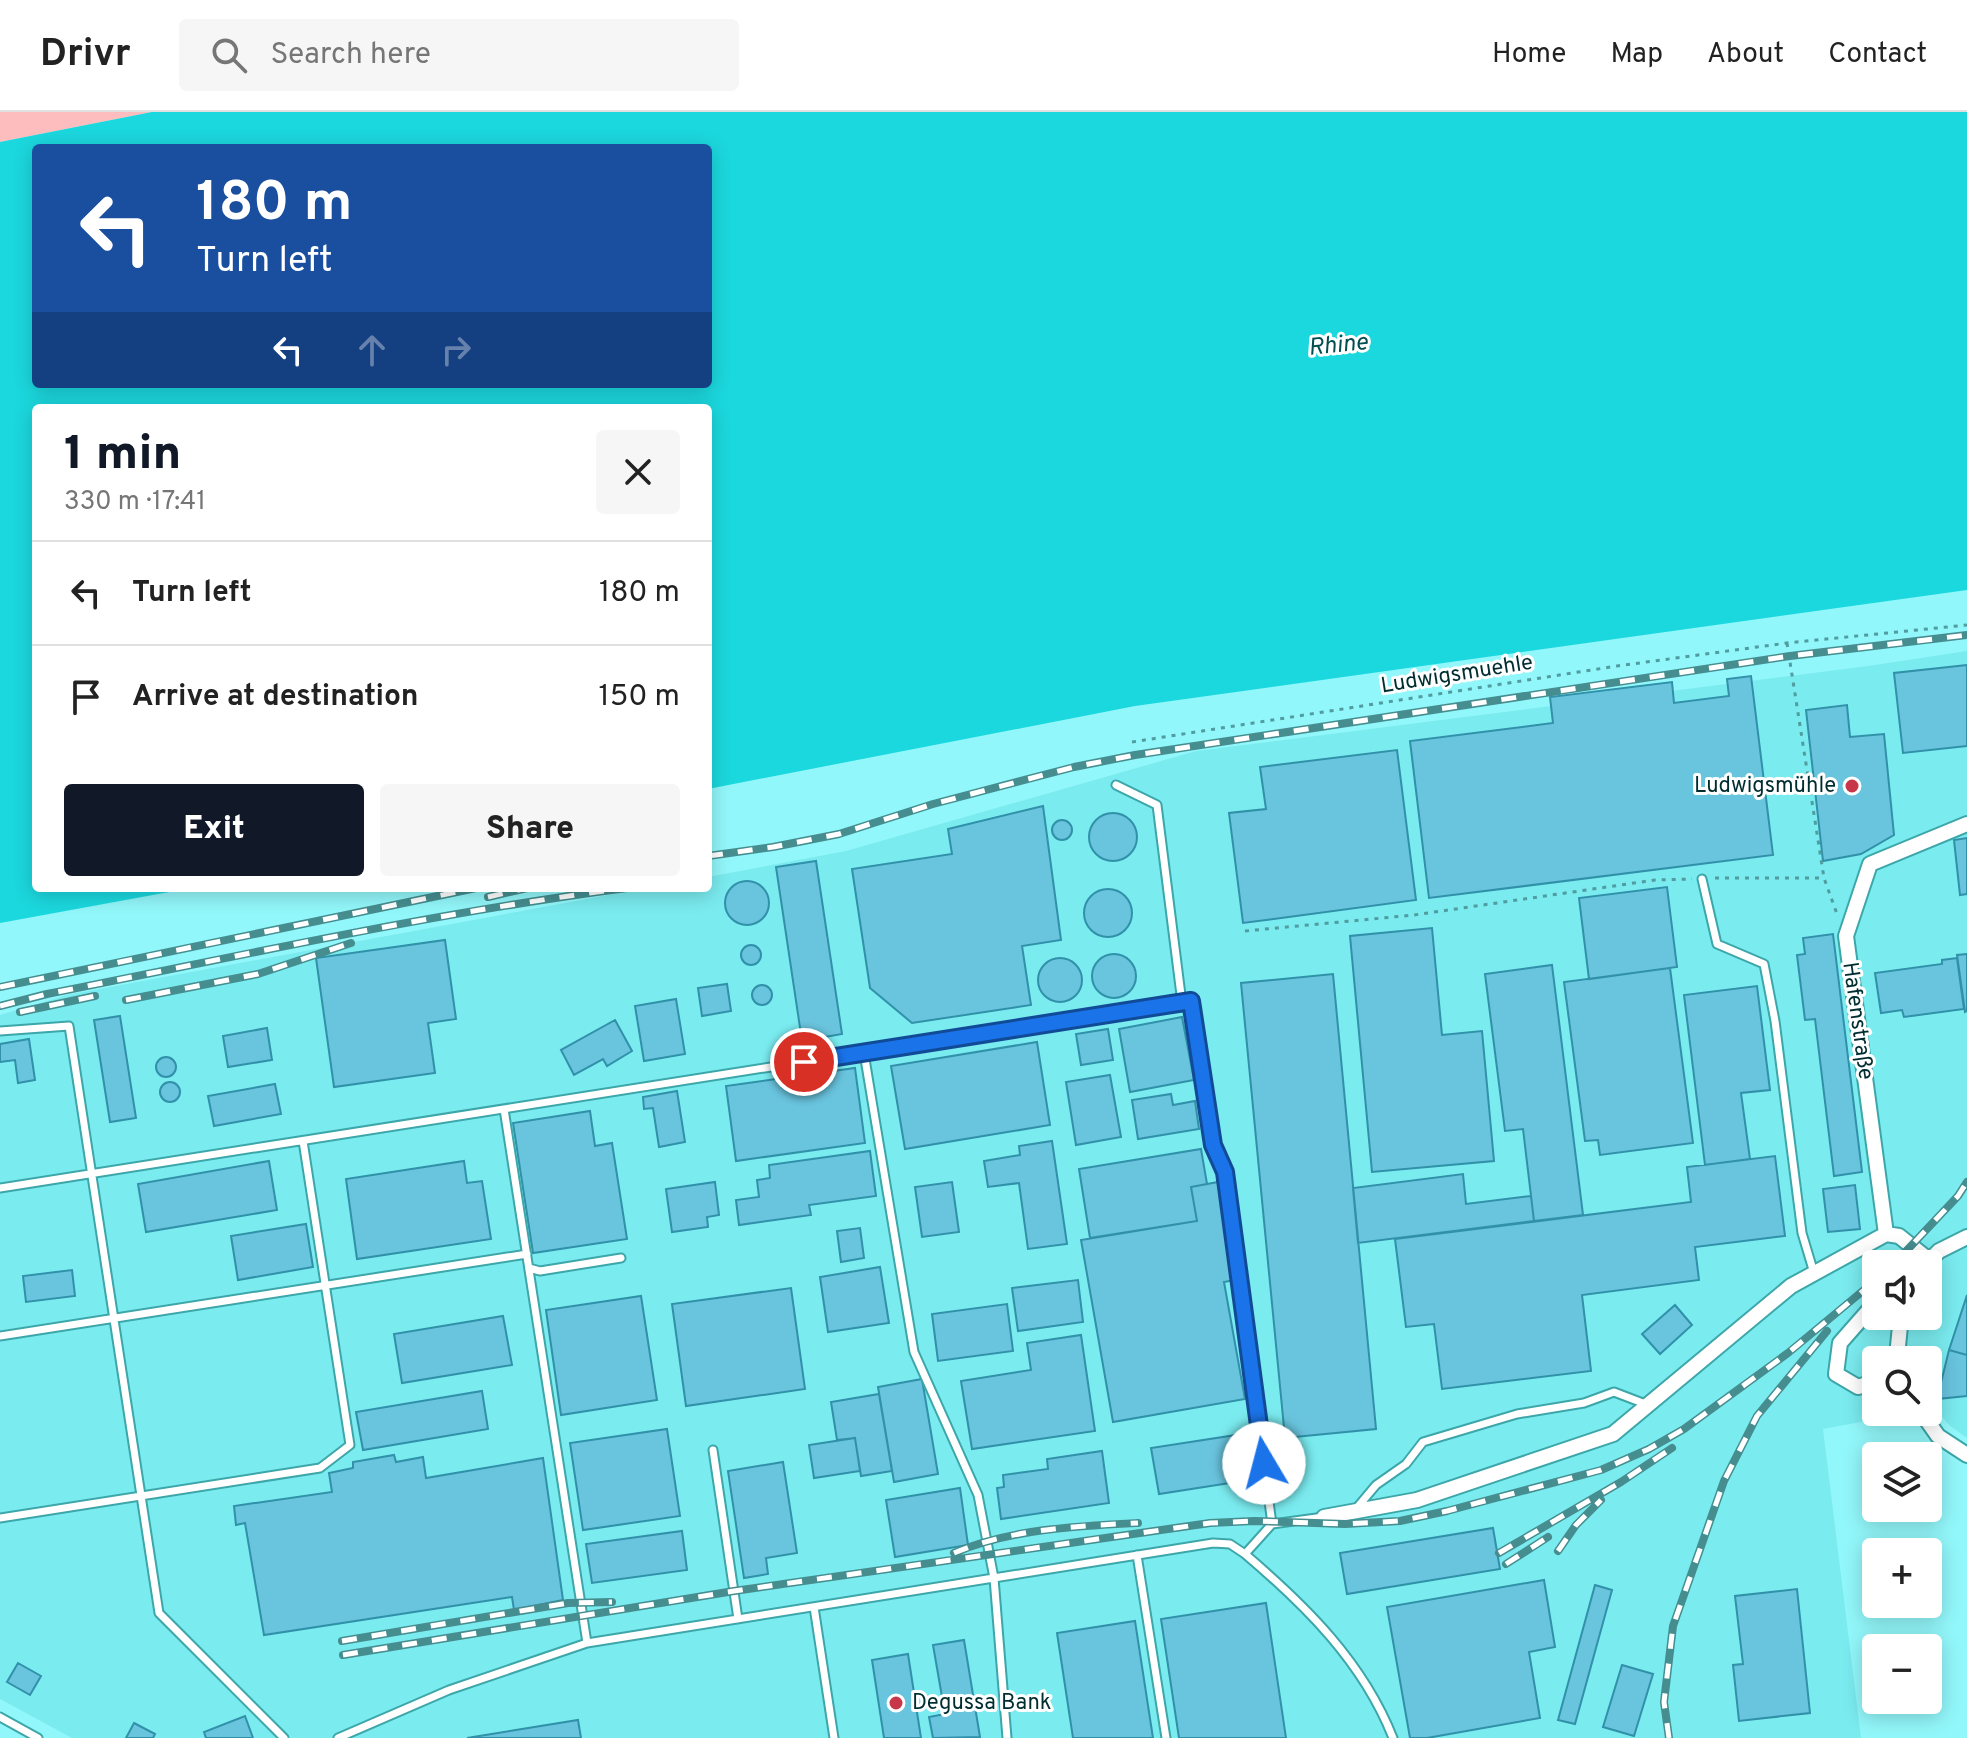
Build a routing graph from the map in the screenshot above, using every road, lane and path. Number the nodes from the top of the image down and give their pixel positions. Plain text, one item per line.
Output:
1 (1967, 625) edge
2 (1787, 643) junction
3 (1132, 742) dead end
4 (1116, 785) dead end
5 (1967, 824) edge
6 (1824, 878) junction
7 (1702, 879) junction
8 (1245, 931) dead end
9 (1846, 936) junction
10 (1182, 1003) junction
11 (0, 1031) edge
12 (864, 1053) junction
13 (504, 1109) junction
14 (303, 1141) junction
15 (91, 1174) junction
16 (0, 1188) edge
17 (1886, 1234) junction
18 (1967, 1237) edge
19 (1916, 1250) edge
20 (1941, 1250) edge
21 (527, 1254) junction
22 (621, 1258) dead end
23 (529, 1268) junction
24 (1814, 1273) junction
25 (326, 1285) junction
26 (1862, 1318) edge
27 (114, 1319) junction
28 (0, 1336) edge
29 (1862, 1386) edge
30 (1648, 1405) junction
31 (1931, 1426) edge
32 (713, 1450) dead end
33 (1967, 1455) edge
34 (141, 1496) junction
35 (1354, 1512) junction
36 (1324, 1517) joint
37 (0, 1518) edge
38 (1272, 1524) junction
39 (1245, 1554) junction
40 (1137, 1555) junction
41 (994, 1578) junction
42 (814, 1607) junction
43 (738, 1619) junction
44 (587, 1643) junction
45 (0, 1717) edge
46 (38, 1738) edge
47 (284, 1738) edge
48 (338, 1738) edge
49 (834, 1738) edge
50 (1007, 1738) edge
51 (1166, 1738) edge
52 (1393, 1738) edge

1 - 2 path, Ludwigsmuehle
2 - 3 path, Ludwigsmuehle
2 - 6 path
4 - 10 lane
5 - 9 street, Hafenstraße
6 - 7 path
6 - 9 path
7 - 8 path
7 - 24 lane
9 - 17 street, Hafenstraße
10 - 12 lane
10 - 38 lane
11 - 15 lane
12 - 13 lane
12 - 41 lane
13 - 14 lane
13 - 21 lane
14 - 15 lane
14 - 25 lane
15 - 16 lane
15 - 27 lane
17 - 19 street
17 - 24 street
18 - 20 street
21 - 23 lane
21 - 25 lane
22 - 23 lane
23 - 44 lane
24 - 30 street
25 - 27 lane
25 - 34 lane
26 - 29 street
27 - 28 lane
27 - 34 lane
30 - 35 street
30 - 35 lane
31 - 33 street
32 - 43 lane
34 - 37 lane
34 - 47 lane
35 - 36 street
36 - 38 lane
38 - 39 lane
39 - 40 lane
39 - 52 lane
40 - 41 lane
40 - 51 lane
41 - 42 lane
41 - 50 lane
42 - 43 lane
42 - 49 lane
43 - 44 lane
44 - 48 lane
45 - 46 lane

